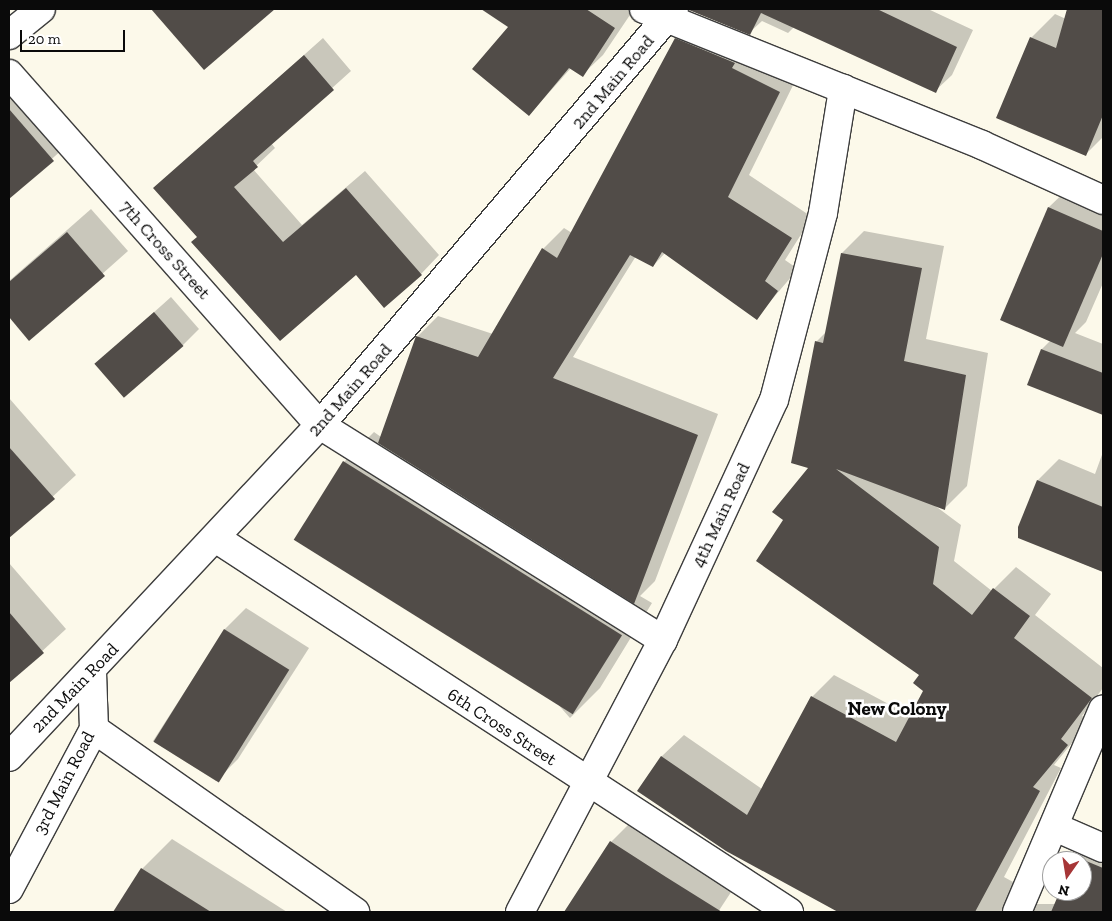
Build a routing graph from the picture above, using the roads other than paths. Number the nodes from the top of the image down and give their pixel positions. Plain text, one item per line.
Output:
1 (41, 9) edge
2 (661, 12) edge
3 (9, 35) edge
4 (9, 74) edge
5 (843, 88) junction
6 (1103, 200) edge
7 (320, 425) junction
8 (217, 539) junction
9 (663, 640) junction
10 (92, 672) junction
11 (1103, 709) edge
12 (94, 729) junction
13 (9, 757) edge
14 (590, 785) junction
15 (1055, 827) junction
16 (1103, 848) edge
17 (9, 889) edge
18 (355, 912) edge
19 (520, 912) edge
20 (789, 912) edge
21 (1017, 912) edge

1 - 3 street
2 - 5 street
2 - 7 street, 2nd Main Road
4 - 7 street, 7th Cross Street
5 - 6 street
5 - 9 street, 4th Main Road
7 - 8 street, 2nd Main Road
7 - 9 street, 7th Cross Street
8 - 10 street, 2nd Main Road
8 - 14 street, 6th Cross Street
9 - 14 street, 4th Main Road
10 - 12 street, 3rd Main Road
10 - 13 street, 2nd Main Road
11 - 15 street
12 - 17 street, 3rd Main Road
12 - 18 street
14 - 19 street, 4th Main Road
14 - 20 street, 6th Cross Street
15 - 16 street
15 - 21 street

